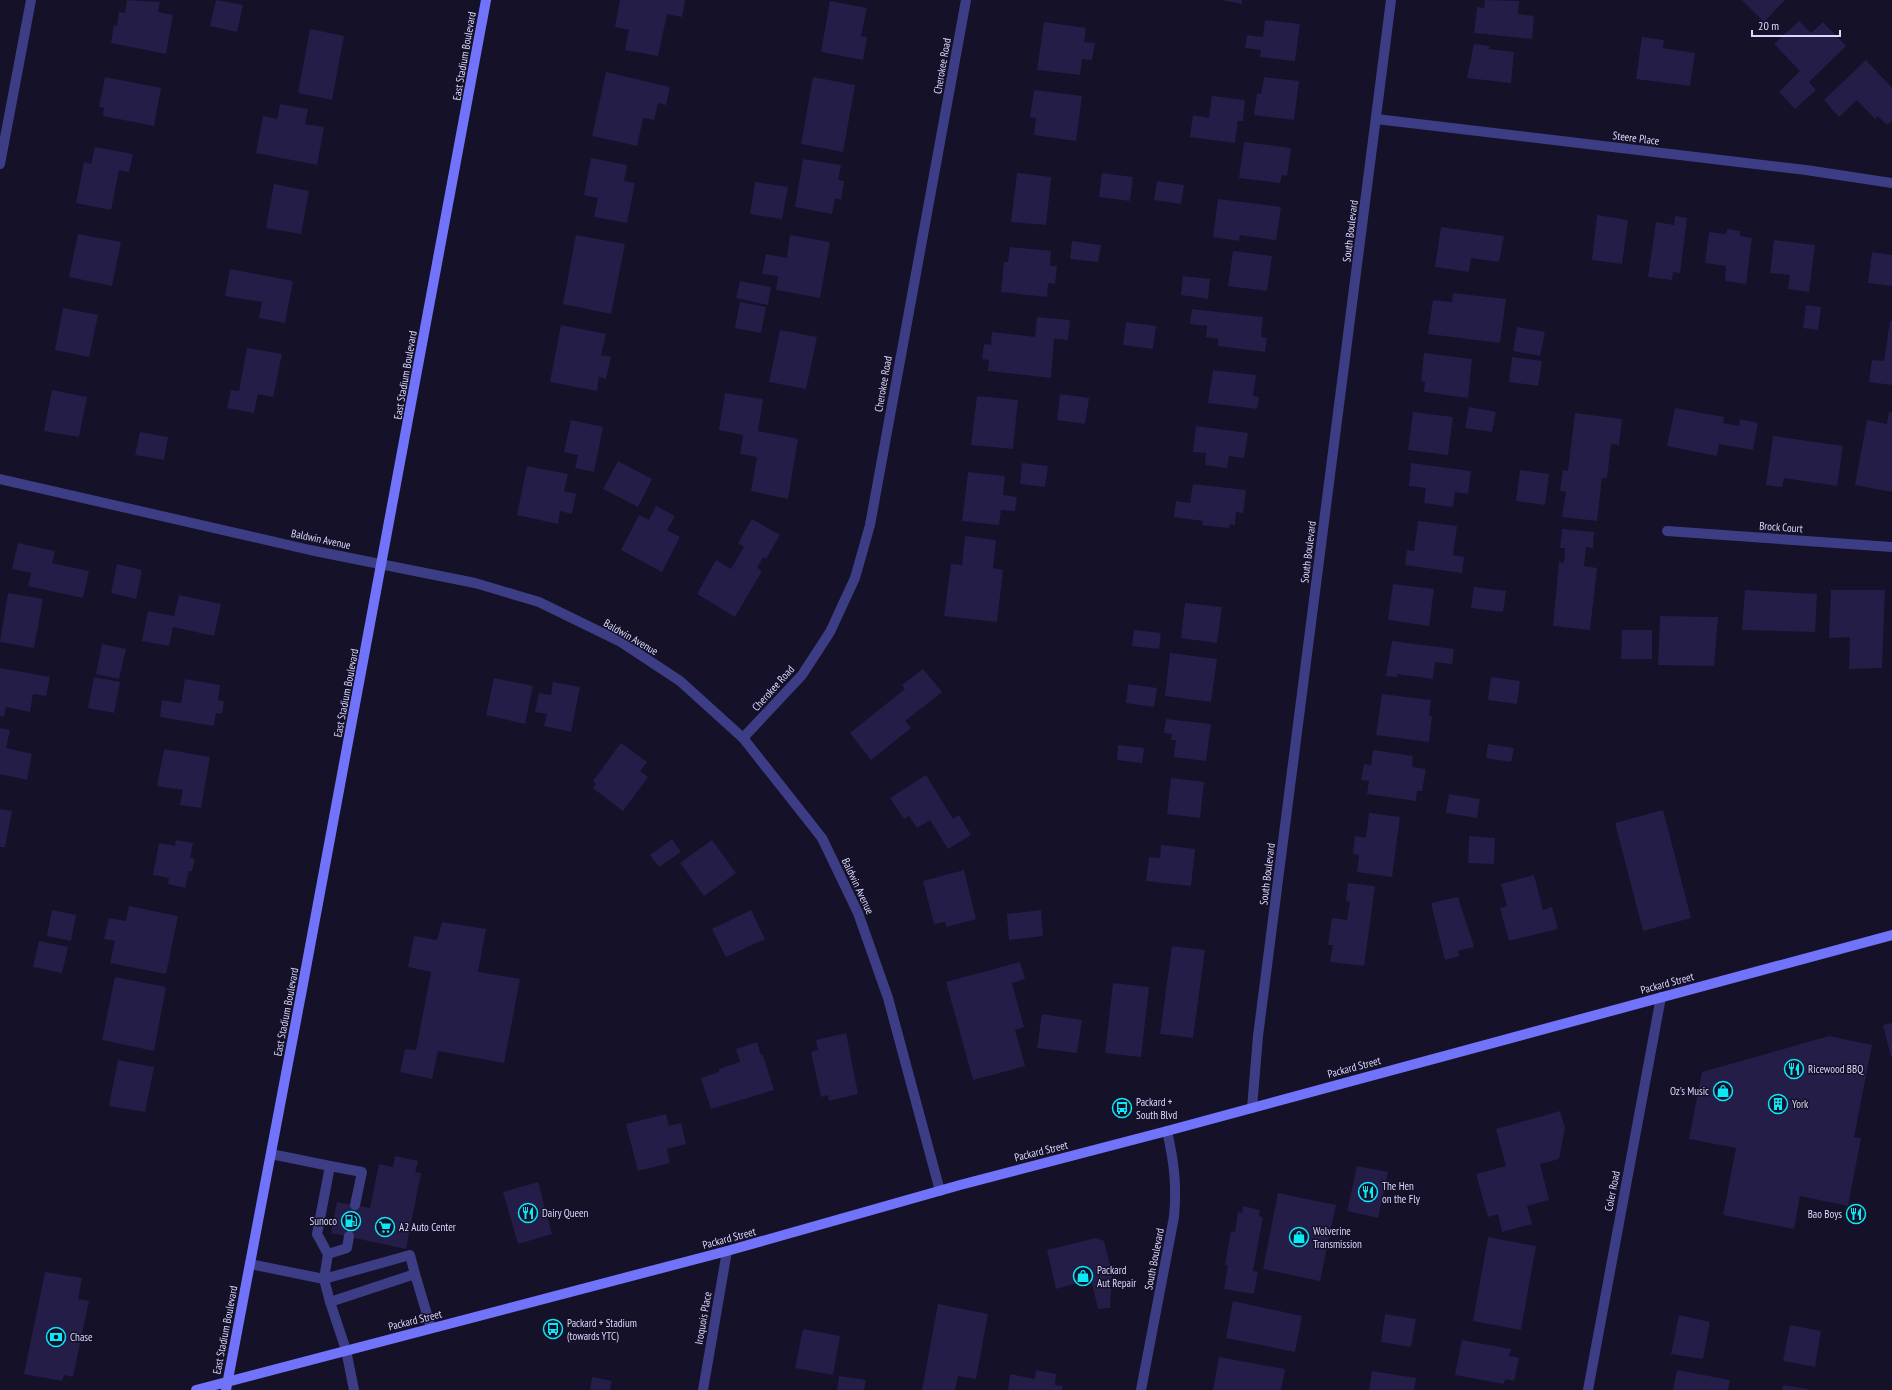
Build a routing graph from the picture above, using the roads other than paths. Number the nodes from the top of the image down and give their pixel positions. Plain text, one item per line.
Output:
1 (31, 0) edge
2 (486, 0) edge
3 (966, 0) edge
4 (1391, 0) edge
5 (1376, 119) junction
6 (0, 164) edge
7 (1892, 183) edge
8 (0, 479) edge
9 (1668, 531) dead end
10 (1892, 547) edge
11 (382, 564) junction
12 (743, 738) junction
13 (1892, 935) edge
14 (1661, 996) junction
15 (1252, 1108) junction
16 (1167, 1131) junction
17 (271, 1154) junction
18 (330, 1166) junction
19 (940, 1191) junction
20 (355, 1205) dead end
21 (349, 1236) dead end
22 (727, 1251) junction
23 (328, 1254) junction
24 (250, 1264) junction
25 (415, 1274) junction
26 (324, 1280) junction
27 (330, 1302) junction
28 (431, 1328) junction
29 (346, 1350) junction
30 (226, 1385) edge
31 (196, 1390) edge
32 (354, 1390) edge
33 (703, 1390) edge
34 (1141, 1390) edge
35 (1588, 1390) edge

1 - 6 street
2 - 11 main road, East Stadium Boulevard
3 - 12 street, Cherokee Road
4 - 5 street, South Boulevard
5 - 7 street, Steere Place
5 - 15 street, South Boulevard
8 - 11 street, Baldwin Avenue
9 - 10 street, Brock Court
11 - 12 street, Baldwin Avenue
11 - 17 main road, East Stadium Boulevard
12 - 19 street, Baldwin Avenue
13 - 14 main road, Packard Street
14 - 15 main road, Packard Street
14 - 35 street, Coler Road
15 - 16 main road, Packard Street
16 - 19 main road, Packard Street
16 - 34 street, South Boulevard
17 - 18 street
17 - 24 main road, East Stadium Boulevard
18 - 20 street
18 - 23 street
19 - 22 main road, Packard Street
21 - 23 street
22 - 28 main road, Packard Street
22 - 33 street, Iroquois Place
23 - 26 street
24 - 26 street
24 - 30 main road, East Stadium Boulevard
25 - 26 street
25 - 27 street
25 - 28 street
26 - 27 street
27 - 29 street
28 - 29 main road, Packard Street
29 - 30 main road, Packard Street
29 - 32 street
30 - 31 main road, Packard Street

